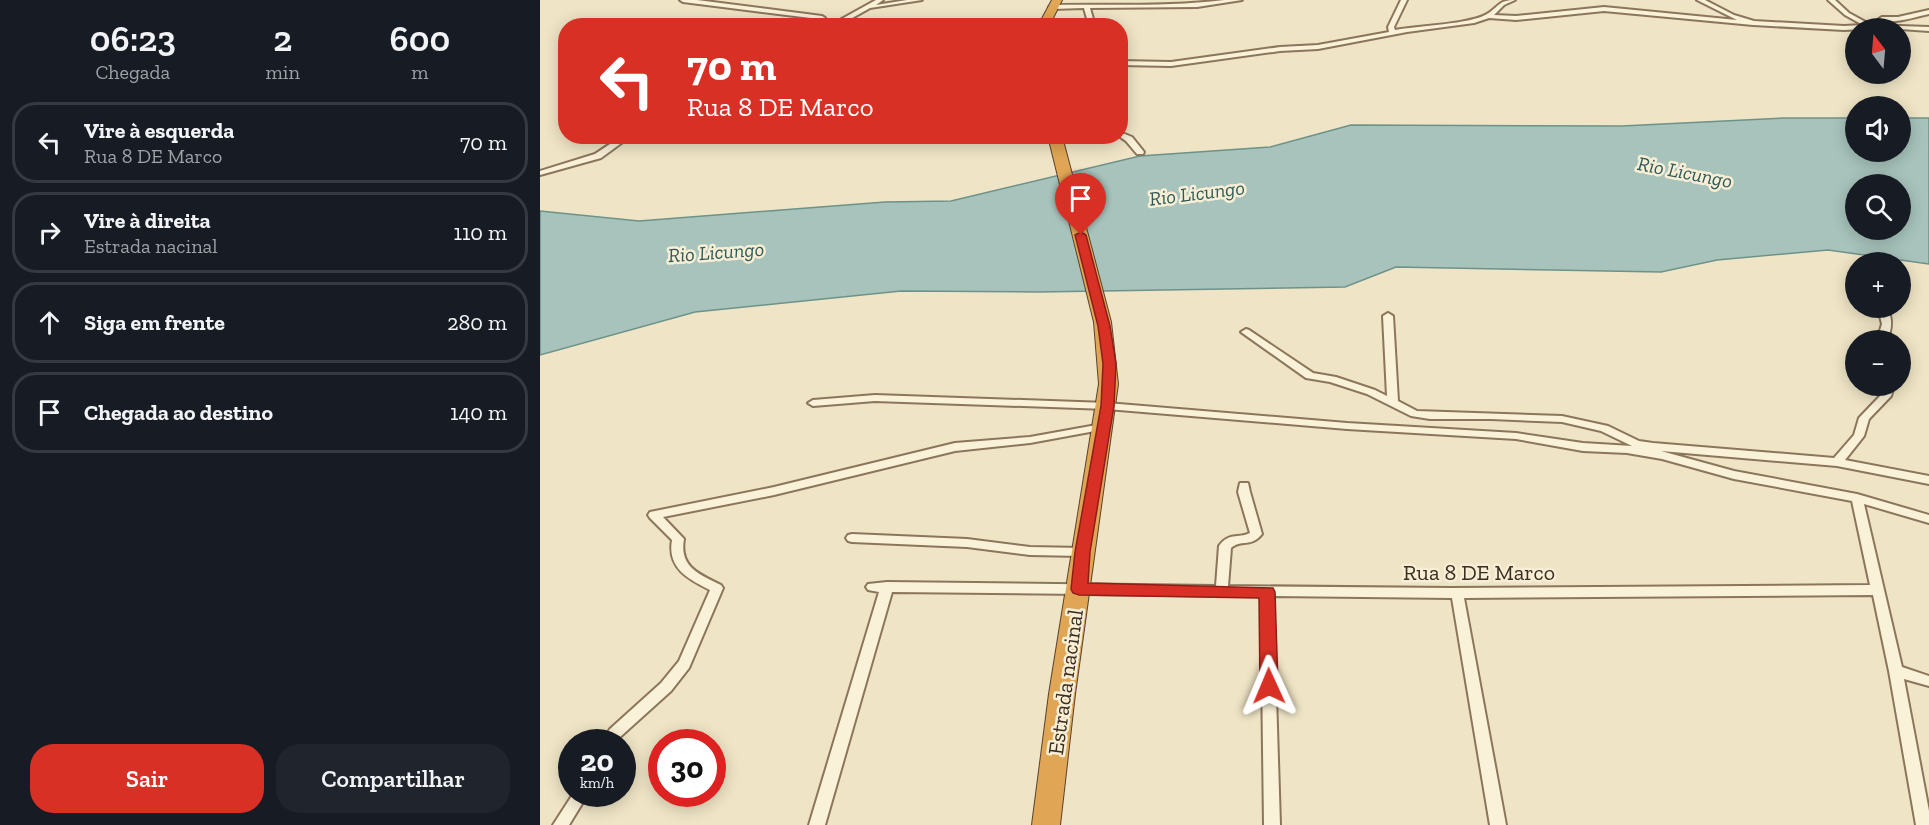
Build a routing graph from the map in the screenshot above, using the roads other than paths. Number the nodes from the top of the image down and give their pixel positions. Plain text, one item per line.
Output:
1 (683, 0) edge
2 (880, 0) edge
3 (919, 0) edge
4 (1166, 0) edge
5 (1239, 0) edge
6 (1404, 0) edge
7 (1512, 0) edge
8 (1700, 0) edge
9 (1831, 0) edge
10 (1054, 3) edge
11 (1086, 6) junction
12 (1151, 6) junction
13 (865, 8) junction
14 (1929, 12) edge
15 (1489, 16) junction
16 (822, 18) edge
17 (847, 18) edge
18 (1046, 18) edge
19 (1090, 18) edge
20 (1855, 18) edge
21 (1901, 18) edge
22 (1753, 23) junction
23 (1845, 28) edge
24 (1911, 28) edge
25 (1929, 29) edge
26 (1392, 33) junction
27 (1128, 63) edge
28 (1128, 138) edge
29 (616, 144) edge
30 (1059, 144) edge
31 (1140, 152) dead end
32 (540, 172) edge
33 (1388, 316) dead end
34 (1246, 332) dead end
35 (1886, 396) edge
36 (813, 403) dead end
37 (1394, 403) junction
38 (1105, 417) junction
39 (1837, 462) junction
40 (1929, 480) edge
41 (1245, 486) dead end
42 (1857, 498) junction
43 (1929, 519) edge
44 (852, 538) dead end
45 (1082, 552) junction
46 (872, 587) dead end
47 (887, 587) junction
48 (1079, 589) junction
49 (1222, 590) junction
50 (1879, 590) junction
51 (1267, 592) junction
52 (1457, 593) junction
53 (1896, 671) junction
54 (1929, 681) edge
55 (618, 729) edge
56 (573, 807) edge
57 (561, 825) edge
58 (818, 825) edge
59 (1046, 825) edge
60 (1272, 825) edge
61 (1498, 825) edge
62 (1924, 825) edge

1 - 16 street
2 - 13 street
3 - 13 street
4 - 12 street
5 - 12 street
6 - 26 street
7 - 15 street
8 - 22 street
9 - 20 street
10 - 11 street
10 - 18 highway
11 - 12 street
11 - 19 street
13 - 17 street
14 - 21 street
15 - 22 street
15 - 26 street
22 - 23 street
24 - 25 street
26 - 27 street
28 - 31 street
29 - 32 street
30 - 38 highway, Estrada nacinal
33 - 37 street
34 - 37 street
35 - 39 street
36 - 38 street
37 - 39 street
38 - 42 street
38 - 45 highway, Estrada nacinal
38 - 55 street
39 - 40 street
41 - 49 street
42 - 43 street
42 - 50 street
44 - 45 street
45 - 48 highway, Estrada nacinal
46 - 47 street, Rua 8 DE Marco
47 - 48 street, Rua 8 DE Marco
47 - 58 street
48 - 49 street, Rua 8 DE Marco
48 - 59 highway, Estrada nacinal
49 - 51 street, Rua 8 DE Marco
50 - 52 street, Rua 8 DE Marco
50 - 53 street
51 - 52 street, Rua 8 DE Marco
51 - 60 street
52 - 61 street
53 - 54 street
53 - 62 street
56 - 57 street

